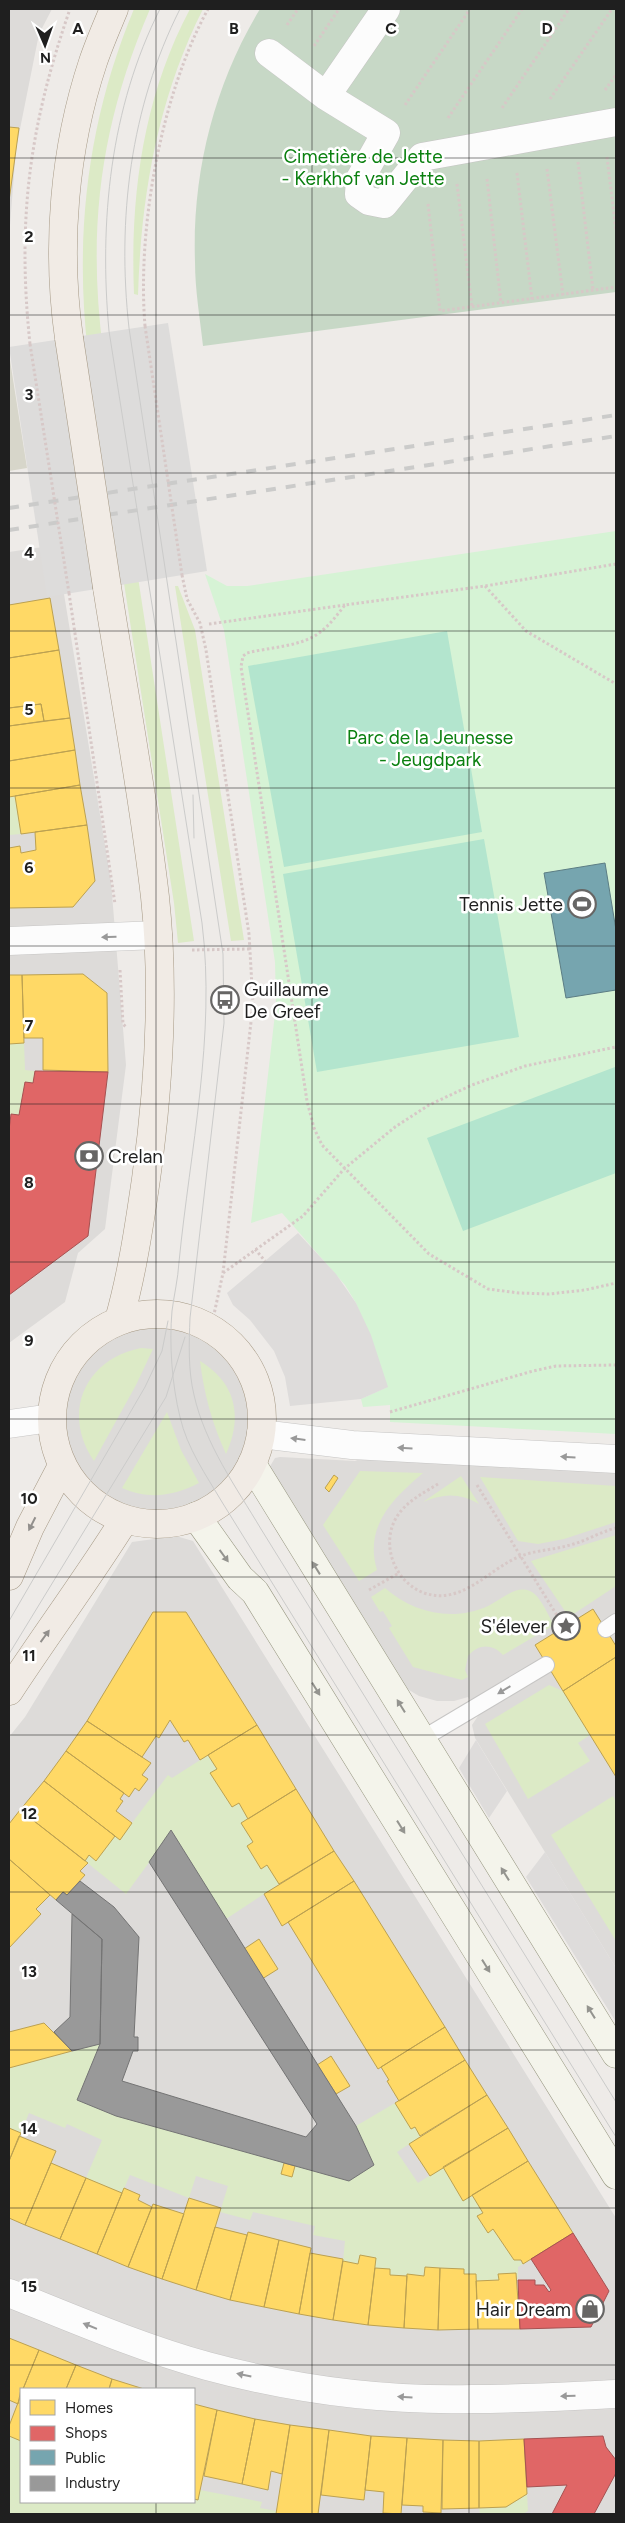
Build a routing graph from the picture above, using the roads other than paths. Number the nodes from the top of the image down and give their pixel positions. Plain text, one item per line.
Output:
1 (114, 9) edge
2 (386, 9) edge
3 (268, 52) dead end
4 (326, 96) junction
5 (609, 123) edge
6 (158, 935) junction
7 (9, 941) edge
8 (119, 1320) junction
9 (51, 1418) junction
10 (9, 1424) edge
11 (261, 1434) junction
12 (616, 1459) edge
13 (252, 1464) junction
14 (62, 1466) junction
15 (196, 1516) junction
16 (125, 1519) junction
17 (9, 1576) edge
18 (546, 1665) dead end
19 (9, 1691) edge
20 (422, 1739) junction
21 (616, 2054) edge
22 (616, 2175) edge
23 (9, 2293) edge
24 (616, 2394) edge

1 - 6 main road, bridge
2 - 4 street
3 - 4 street
4 - 5 street
6 -> 7 street
6 - 8 main road
8 - 9 main road
8 - 11 main road
9 - 10 street
9 - 14 main road
12 -> 11 street
11 - 13 main road
13 - 15 main road
20 -> 13 street
14 - 16 main road
14 -> 17 main road
15 - 16 main road
15 -> 22 street
19 -> 16 main road
18 -> 20 lane
21 -> 20 street
24 -> 23 street

